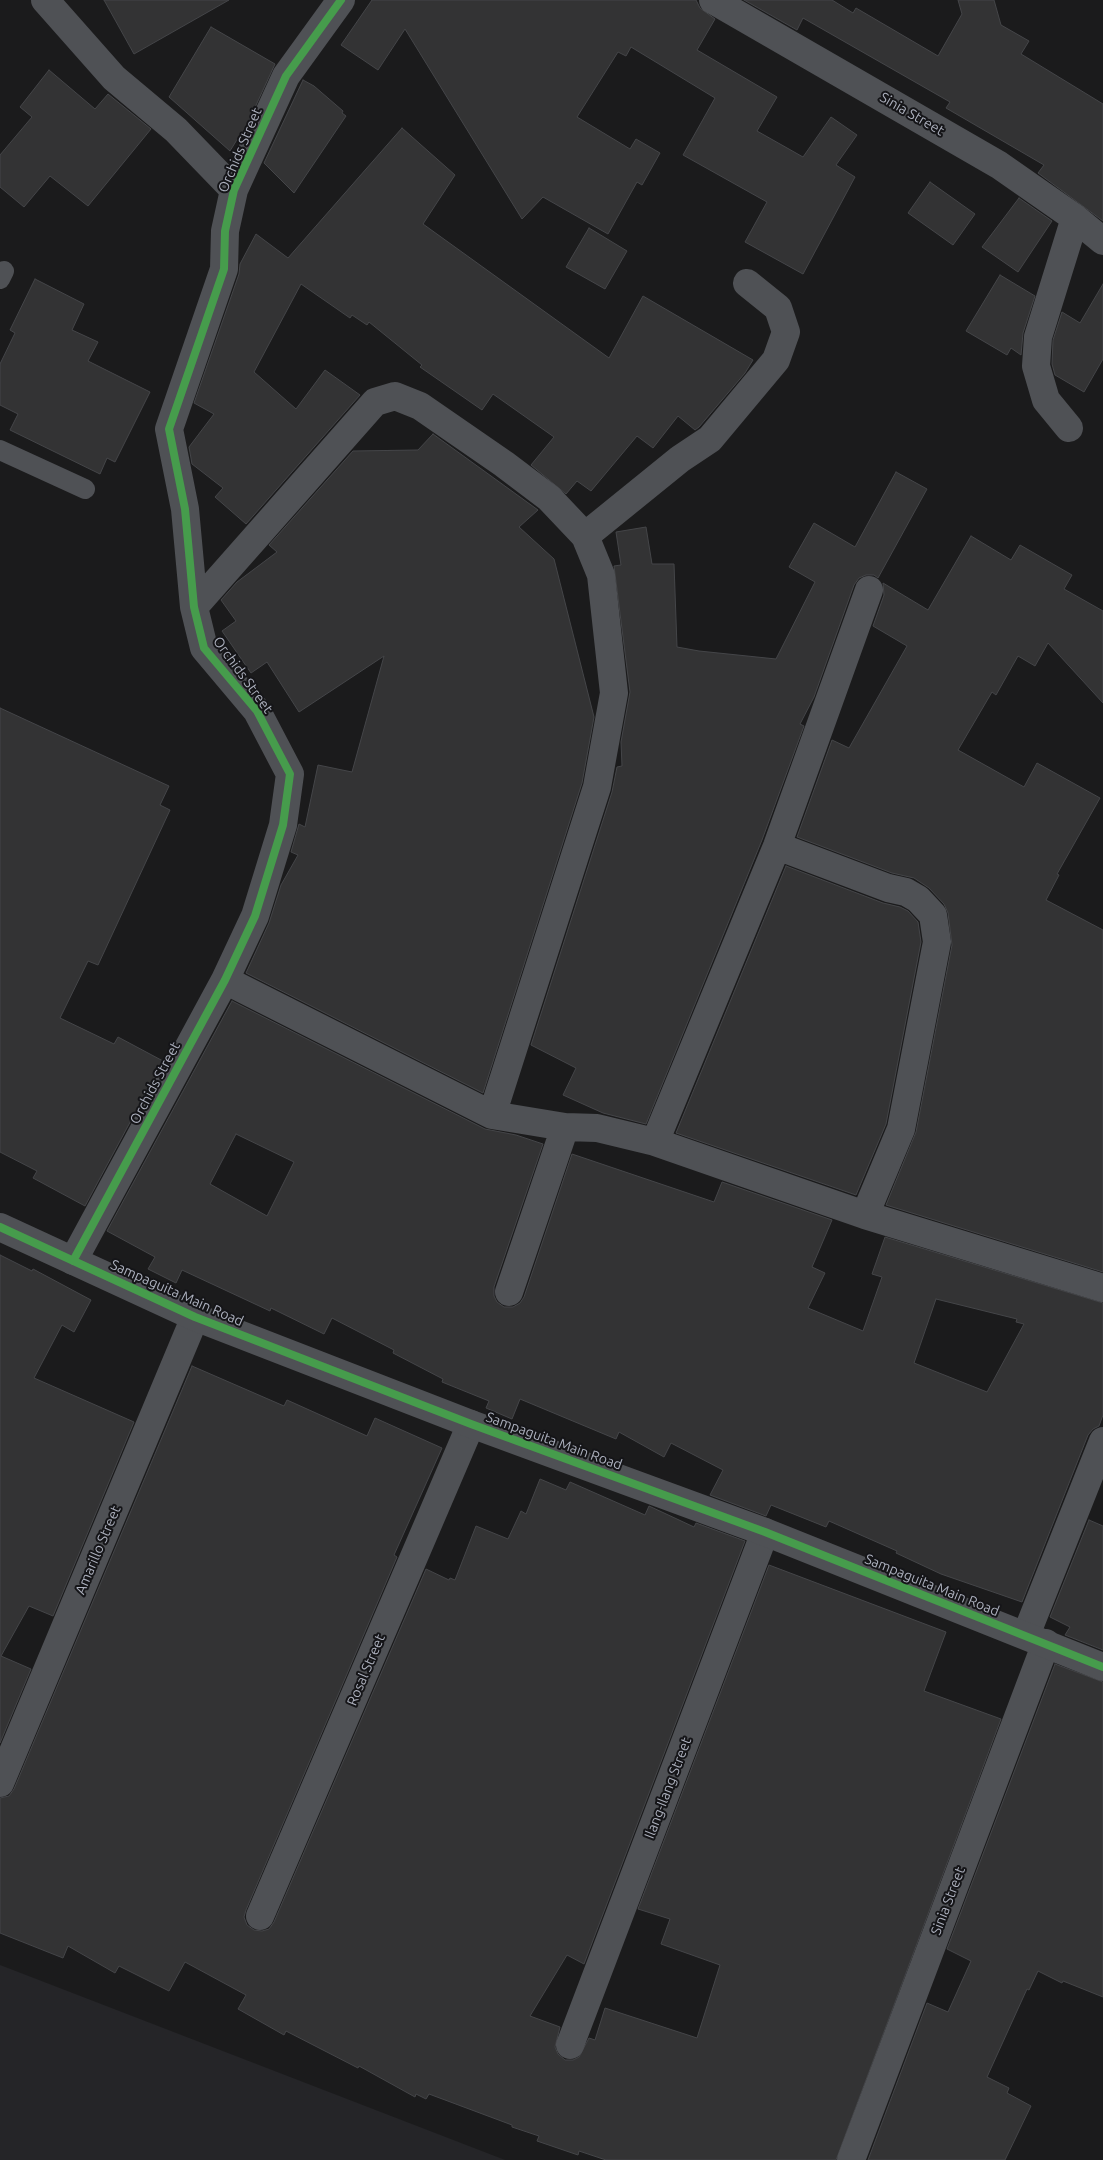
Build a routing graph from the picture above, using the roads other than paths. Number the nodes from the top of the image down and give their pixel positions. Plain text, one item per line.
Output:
1 (45, 0) edge
2 (341, 0) edge
3 (713, 0) edge
4 (234, 190) junction
5 (1075, 218) junction
6 (1103, 241) edge
7 (747, 283) dead end
8 (1069, 428) dead end
9 (0, 450) edge
10 (85, 489) dead end
11 (585, 536) junction
12 (869, 590) dead end
13 (194, 607) junction
14 (777, 846) junction
15 (225, 980) junction
16 (492, 1115) junction
17 (565, 1126) junction
18 (655, 1142) junction
19 (864, 1215) junction
20 (0, 1227) edge
21 (73, 1261) junction
22 (1103, 1288) edge
23 (510, 1292) dead end
24 (195, 1317) junction
25 (471, 1424) junction
26 (1103, 1441) edge
27 (765, 1532) junction
28 (1036, 1639) junction
29 (1103, 1667) edge
30 (0, 1783) edge
31 (260, 1916) dead end
32 (570, 2045) dead end
33 (851, 2160) edge

1 - 4 street
2 - 4 street, Orchids Street
3 - 5 street, Sinia Street
4 - 13 street, Orchids Street
5 - 6 street, Sinia Street
5 - 8 street
7 - 11 street
9 - 10 lane
11 - 13 street
11 - 16 street
12 - 14 street
13 - 15 street, Orchids Street
14 - 18 street
14 - 19 street
15 - 16 street
15 - 21 street, Orchids Street
16 - 17 street
17 - 18 street
17 - 23 street
18 - 19 street
19 - 22 street
20 - 21 street, Sampaguita Main Road
21 - 24 street, Sampaguita Main Road
24 - 25 street, Sampaguita Main Road
24 - 30 street, Amarillo Street
25 - 27 street, Sampaguita Main Road
25 - 31 street, Rosal Street
26 - 28 street, Sinia Street
27 - 28 street, Sampaguita Main Road
27 - 32 street, Ilang-Ilang Street
28 - 29 street, Sampaguita Main Road
28 - 33 street, Sinia Street

